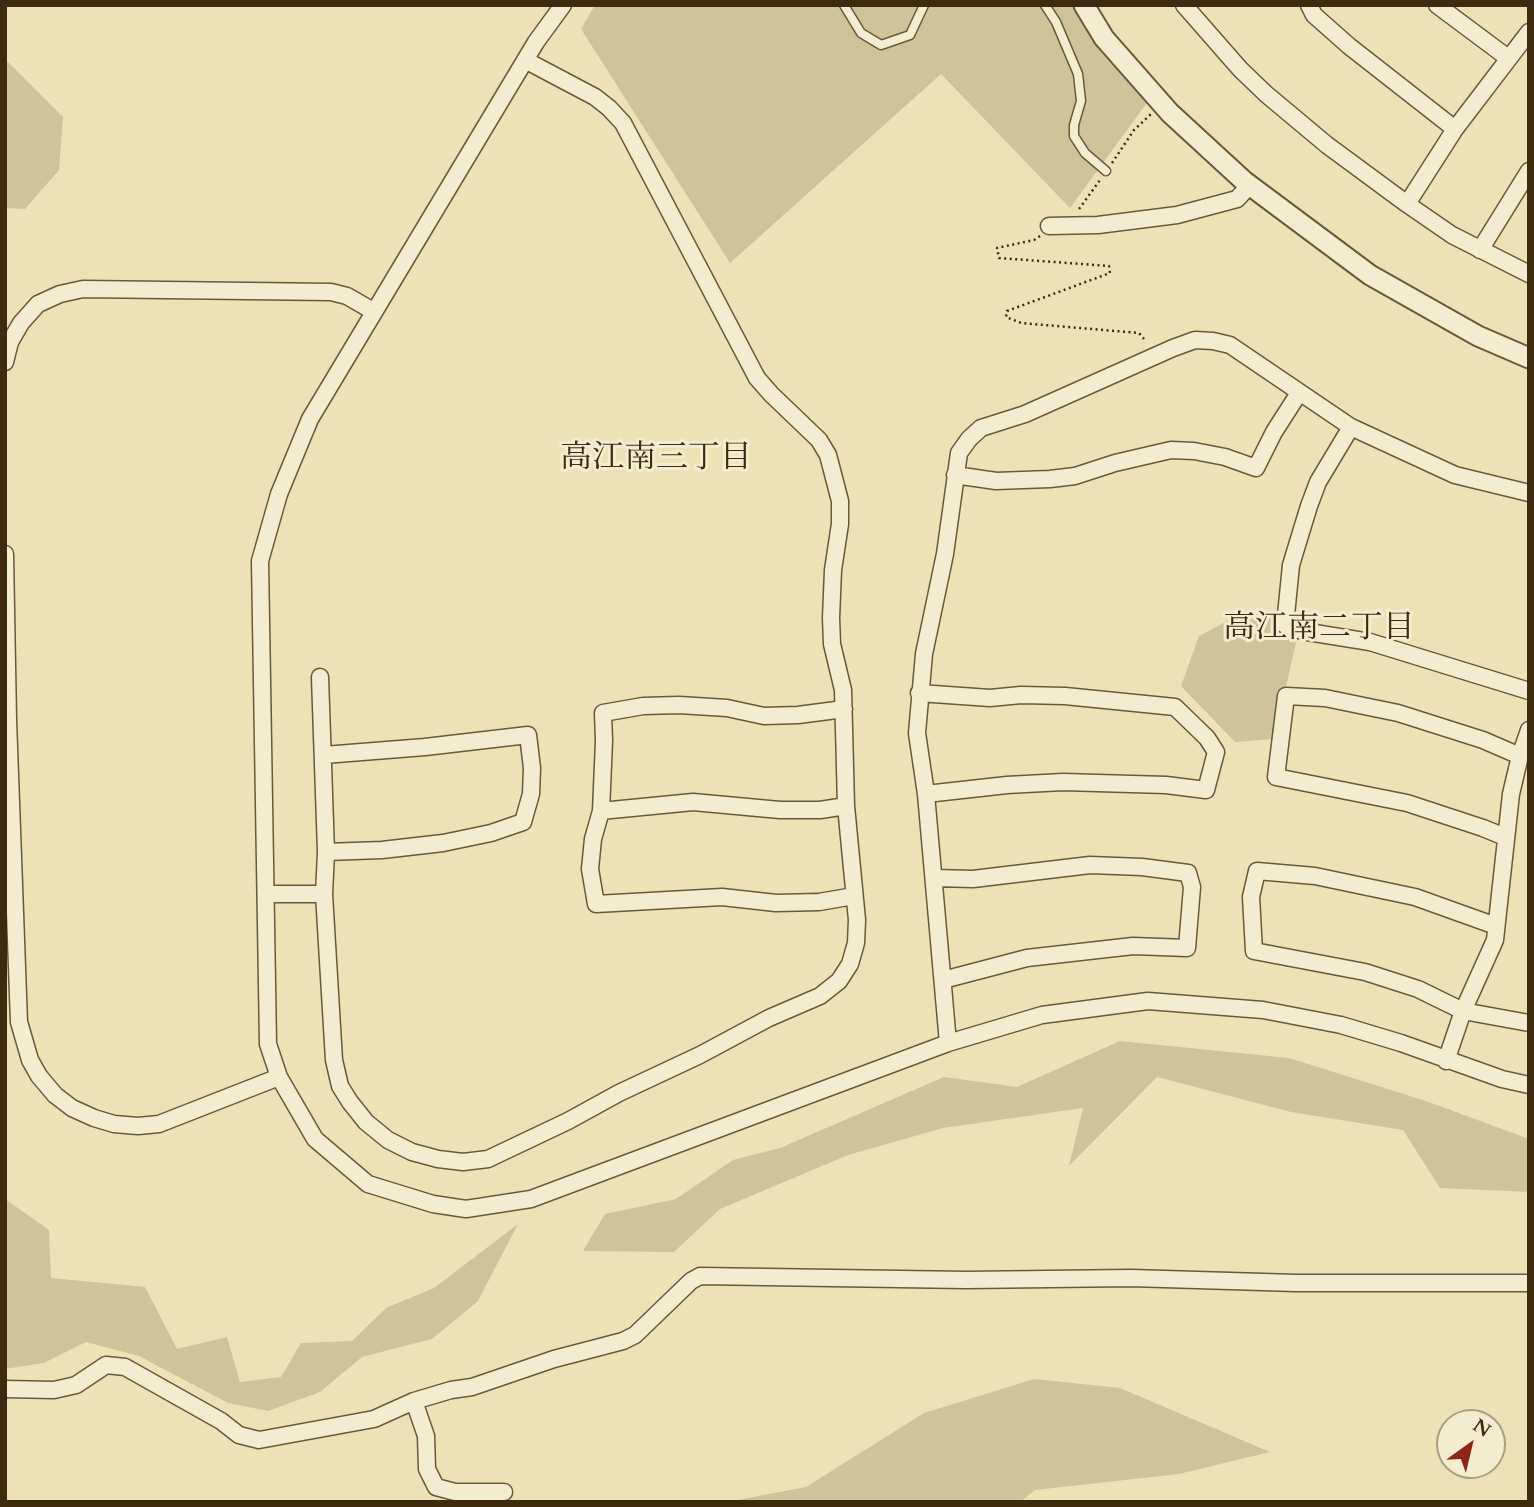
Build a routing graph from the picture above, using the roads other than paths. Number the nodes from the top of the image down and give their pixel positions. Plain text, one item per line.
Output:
1 (563, 5) edge
2 (844, 5) edge
3 (924, 5) edge
4 (1045, 5) edge
5 (1084, 5) edge
6 (1184, 5) edge
7 (1309, 5) edge
8 (1437, 5) edge
9 (1529, 32) edge
10 (1508, 58) junction
11 (525, 61) junction
12 (1455, 129) junction
13 (1106, 171) dead end
14 (1529, 171) edge
15 (1250, 185) junction
16 (1407, 204) junction
17 (1049, 226) road end
18 (1480, 250) junction
19 (1529, 274) edge
20 (373, 310) junction
21 (1529, 358) edge
22 (5, 362) edge
23 (1299, 393) junction
24 (1352, 427) junction
25 (955, 475) junction
26 (1529, 493) edge
27 (5, 554) edge
28 (320, 677) dead end
29 (1529, 691) edge
30 (919, 692) junction
31 (844, 709) junction
32 (1529, 730) edge
33 (324, 755) junction
34 (1520, 755) junction
35 (926, 794) junction
36 (846, 806) junction
37 (601, 811) junction
38 (1505, 837) junction
39 (326, 852) junction
40 (934, 878) junction
41 (266, 894) junction
42 (324, 894) junction
43 (854, 896) junction
44 (1496, 926) junction
45 (943, 980) junction
46 (1463, 1011) junction
47 (1529, 1023) edge
48 (948, 1043) junction
49 (1447, 1061) junction
50 (279, 1077) junction
51 (1529, 1085) edge
52 (1529, 1283) edge
53 (5, 1389) edge
54 (414, 1401) junction
55 (504, 1492) dead end

1 - 11 street
2 - 3 lane
4 - 13 lane
5 - 15 street
6 - 16 street
7 - 12 street
8 - 10 street
9 - 10 street
10 - 12 street
11 - 20 street
11 - 31 street
12 - 16 street
14 - 18 street
15 - 17 street
15 - 21 street
16 - 18 street
18 - 19 street
20 - 22 street
20 - 41 street
23 - 24 street
23 - 25 street
23 - 25 street
24 - 26 street
24 - 29 street
25 - 30 street
27 - 50 street
28 - 33 street
30 - 35 street
30 - 35 street
31 - 36 street
31 - 37 street
32 - 34 street
33 - 39 street
33 - 39 street
34 - 38 street
34 - 38 street
35 - 40 street
36 - 37 street
36 - 43 street
37 - 43 street
38 - 44 street
39 - 42 street
40 - 45 street
40 - 45 street
41 - 42 street
41 - 50 street
42 - 43 street
44 - 46 street
44 - 46 street
45 - 48 street
46 - 47 street
46 - 49 street
48 - 49 street
48 - 50 street
49 - 51 street
52 - 54 street
53 - 54 street
54 - 55 street

